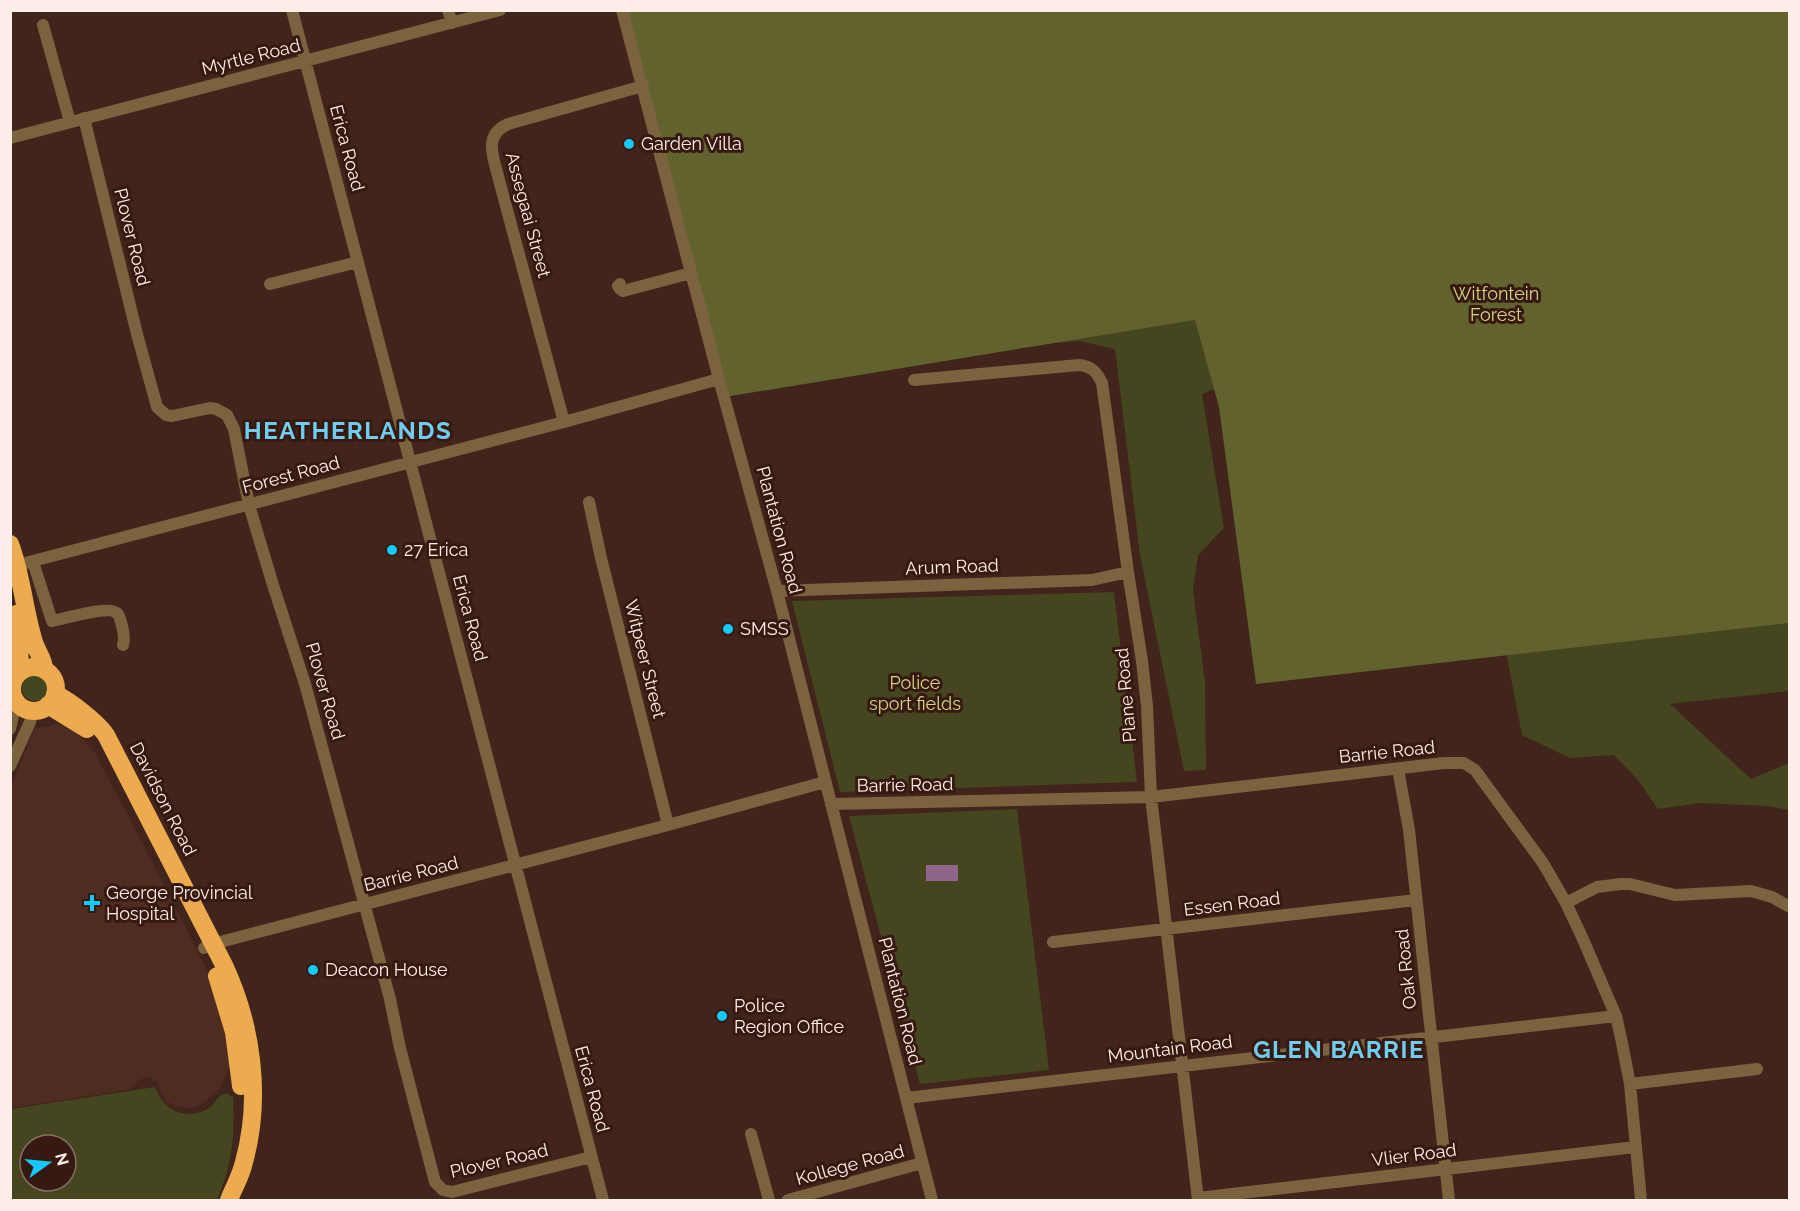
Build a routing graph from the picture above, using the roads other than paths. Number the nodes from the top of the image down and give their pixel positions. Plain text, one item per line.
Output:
1 (292, 10) edge
2 (448, 10) edge
3 (500, 10) edge
4 (622, 10) edge
5 (452, 23) junction
6 (43, 25) dead end
7 (305, 61) junction
8 (643, 86) junction
9 (84, 118) junction
10 (70, 122) junction
11 (10, 138) edge
12 (358, 262) junction
13 (691, 273) junction
14 (270, 284) dead end
15 (620, 284) dead end
16 (719, 379) junction
17 (914, 380) dead end
18 (564, 423) junction
19 (411, 462) junction
20 (589, 502) dead end
21 (249, 505) junction
22 (10, 544) edge
23 (20, 565) edge
24 (1128, 572) junction
25 (10, 588) edge
26 (777, 591) junction
27 (123, 645) dead end
28 (44, 669) junction
29 (19, 672) junction
30 (38, 703) junction
31 (10, 729) edge
32 (10, 766) edge
33 (1398, 769) junction
34 (825, 782) junction
35 (1151, 797) junction
36 (831, 804) junction
37 (668, 825) junction
38 (516, 865) junction
39 (1416, 900) junction
40 (1566, 903) junction
41 (365, 904) junction
42 (1790, 907) edge
43 (1165, 930) junction
44 (1053, 942) dead end
45 (209, 946) junction
46 (1616, 1016) junction
47 (1431, 1038) junction
48 (1182, 1066) junction
49 (1757, 1069) dead end
50 (1630, 1084) junction
51 (906, 1098) junction
52 (751, 1134) dead end
53 (1635, 1147) junction
54 (591, 1157) junction
55 (922, 1163) junction
56 (1445, 1169) junction
57 (232, 1192) edge
58 (1198, 1199) edge
59 (603, 1200) edge
60 (769, 1200) edge
61 (788, 1200) edge
62 (932, 1200) edge
63 (1449, 1200) edge
64 (1641, 1200) edge

1 - 7 street, Erica Road
2 - 5 street
3 - 5 street, Myrtle Road
4 - 8 street, Plantation Road
5 - 7 street, Myrtle Road
6 - 10 street
7 - 9 street, Myrtle Road
7 - 12 street, Erica Road
8 - 13 street, Plantation Road
8 - 18 street, Assegaai Street
9 - 10 street, Myrtle Road
9 - 21 street, Plover Road
10 - 11 street, Myrtle Road
12 - 14 street
12 - 19 street, Erica Road
13 - 15 street
13 - 16 street, Plantation Road
16 - 18 street, Forest Road
16 - 26 street, Plantation Road
17 - 24 street, Plane Road
18 - 19 street, Forest Road
19 - 21 street, Forest Road
19 - 38 street, Erica Road
20 - 37 street, Witpeer Street
21 - 23 street, Forest Road
21 - 41 street, Plover Road
22 - 23 highway
23 - 27 street
23 - 28 highway
24 - 26 street, Arum Road
24 - 35 street, Plane Road
25 - 29 highway
26 - 34 street, Plantation Road
28 - 29 highway
28 - 30 highway
29 - 30 highway
30 - 31 street
30 - 32 street
30 - 45 highway, Davidson Road
33 - 35 street, Barrie Road
33 - 39 street, Oak Road
33 - 40 street, Barrie Road
34 - 36 street, Plantation Road
34 - 37 street, Barrie Road
35 - 36 street, Barrie Road
35 - 43 street, Plane Road
36 - 51 street, Plantation Road
37 - 38 street, Barrie Road
38 - 41 street, Barrie Road
38 - 54 street, Erica Road
39 - 43 street, Essen Road
39 - 47 street, Oak Road
40 - 42 street
40 - 46 street, Barrie Road
41 - 45 street, Barrie Road
41 - 54 street, Plover Road
43 - 44 street, Essen Road
43 - 48 street, Plane Road
45 - 57 highway, Davidson Road
46 - 47 street, Mountain Road
46 - 50 street, Barrie Road
47 - 48 street, Mountain Road
47 - 56 street, Oak Road
48 - 51 street, Mountain Road
48 - 58 street, Plane Road
49 - 50 street
50 - 53 street, Barrie Road
51 - 55 street, Plantation Road
52 - 60 street
53 - 56 street, Vlier Road
53 - 64 street, Barrie Road
54 - 59 street, Erica Road
55 - 61 street, Kollege Road
55 - 62 street, Plantation Road
56 - 58 street, Vlier Road
56 - 63 street, Oak Road

